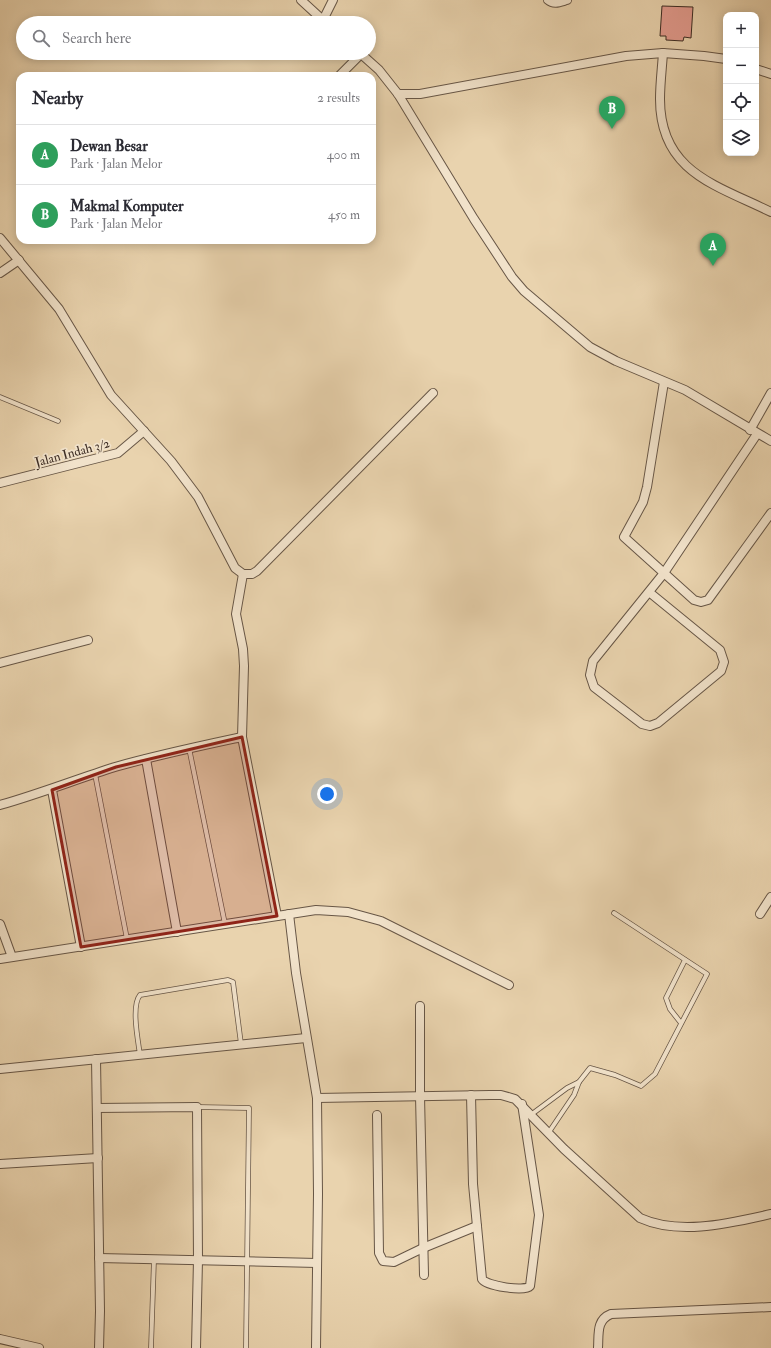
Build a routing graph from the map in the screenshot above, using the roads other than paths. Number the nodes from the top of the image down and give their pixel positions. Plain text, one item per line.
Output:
1 (301, 0) edge
2 (333, 0) edge
3 (548, 0) edge
4 (567, 0) edge
5 (319, 16) edge
6 (326, 16) edge
7 (662, 53) junction
8 (723, 59) edge
9 (355, 60) edge
10 (368, 60) edge
11 (759, 70) edge
12 (343, 72) edge
13 (771, 74) edge
14 (398, 94) junction
15 (771, 212) edge
16 (0, 238) edge
17 (19, 260) junction
18 (0, 273) edge
19 (664, 382) junction
20 (433, 393) dead end
21 (771, 393) edge
22 (0, 397) edge
23 (58, 421) dead end
24 (144, 431) junction
25 (754, 432) junction
26 (771, 441) edge
27 (0, 483) edge
28 (771, 514) edge
29 (664, 573) junction
30 (243, 574) junction
31 (648, 592) junction
32 (88, 640) dead end
33 (0, 662) edge
34 (242, 737) junction
35 (189, 748) junction
36 (146, 759) junction
37 (95, 774) junction
38 (52, 790) junction
39 (0, 805) edge
40 (771, 897) edge
41 (614, 913) dead end
42 (289, 914) junction
43 (760, 914) dead end
44 (277, 916) junction
45 (0, 924) edge
46 (225, 924) junction
47 (177, 932) junction
48 (127, 940) junction
49 (81, 947) junction
50 (12, 958) junction
51 (0, 959) edge
52 (684, 960) junction
53 (509, 985) dead end
54 (420, 1006) dead end
55 (681, 1024) junction
56 (306, 1038) junction
57 (241, 1045) junction
58 (140, 1055) junction
59 (96, 1060) junction
60 (0, 1069) edge
61 (579, 1082) junction
62 (420, 1096) junction
63 (471, 1096) junction
64 (317, 1098) junction
65 (522, 1104) junction
66 (198, 1107) junction
67 (97, 1108) junction
68 (532, 1114) junction
69 (377, 1115) dead end
70 (548, 1132) junction
71 (98, 1158) junction
72 (0, 1164) edge
73 (771, 1214) edge
74 (477, 1226) junction
75 (423, 1248) junction
76 (99, 1258) junction
77 (154, 1259) junction
78 (198, 1260) junction
79 (248, 1261) junction
80 (317, 1263) junction
81 (424, 1275) dead end
82 (771, 1307) edge
83 (0, 1339) edge
84 (39, 1348) edge
85 (98, 1348) edge
86 (151, 1348) edge
87 (196, 1348) edge
88 (246, 1348) edge
89 (316, 1348) edge
90 (598, 1348) edge

1 - 5 street
2 - 6 street
3 - 4 street
7 - 8 street
7 - 14 street
7 - 15 street
9 - 12 street
10 - 14 street
11 - 13 street
14 - 19 street
16 - 17 street
17 - 18 street
17 - 24 street
19 - 25 street
19 - 29 street
20 - 30 street
21 - 25 street
22 - 23 lane
24 - 27 street, Jalan Indah 3/2
24 - 30 street
25 - 26 street
25 - 29 street
28 - 29 street
29 - 31 street
30 - 34 street
31 - 31 street
32 - 33 street
34 - 35 street
34 - 44 street
35 - 36 street
35 - 46 lane
36 - 37 street
36 - 47 street
37 - 38 street
37 - 48 lane
38 - 39 street
38 - 49 street
40 - 43 street
41 - 52 lane
42 - 44 street
42 - 53 street
42 - 56 street
44 - 46 street
45 - 50 street
46 - 47 street
47 - 48 street
48 - 49 street
49 - 50 street
50 - 51 street
52 - 55 lane
52 - 55 lane
54 - 62 street
55 - 61 lane
56 - 57 street
56 - 64 street
57 - 58 street
57 - 58 lane
58 - 59 street
59 - 60 street
59 - 67 street
61 - 68 lane
61 - 70 lane
62 - 63 street
62 - 64 street
62 - 75 street
63 - 65 street
63 - 74 street
64 - 80 street
65 - 68 street
65 - 74 street
66 - 67 street
66 - 78 street
66 - 79 lane
67 - 71 street
68 - 70 street
69 - 75 street
70 - 73 street
71 - 72 street
71 - 76 street
74 - 75 street
75 - 81 street
76 - 77 street
76 - 85 street
77 - 78 street
77 - 86 lane
78 - 79 street
78 - 87 street
79 - 80 street
79 - 88 lane
80 - 89 street
82 - 90 street
83 - 84 street

